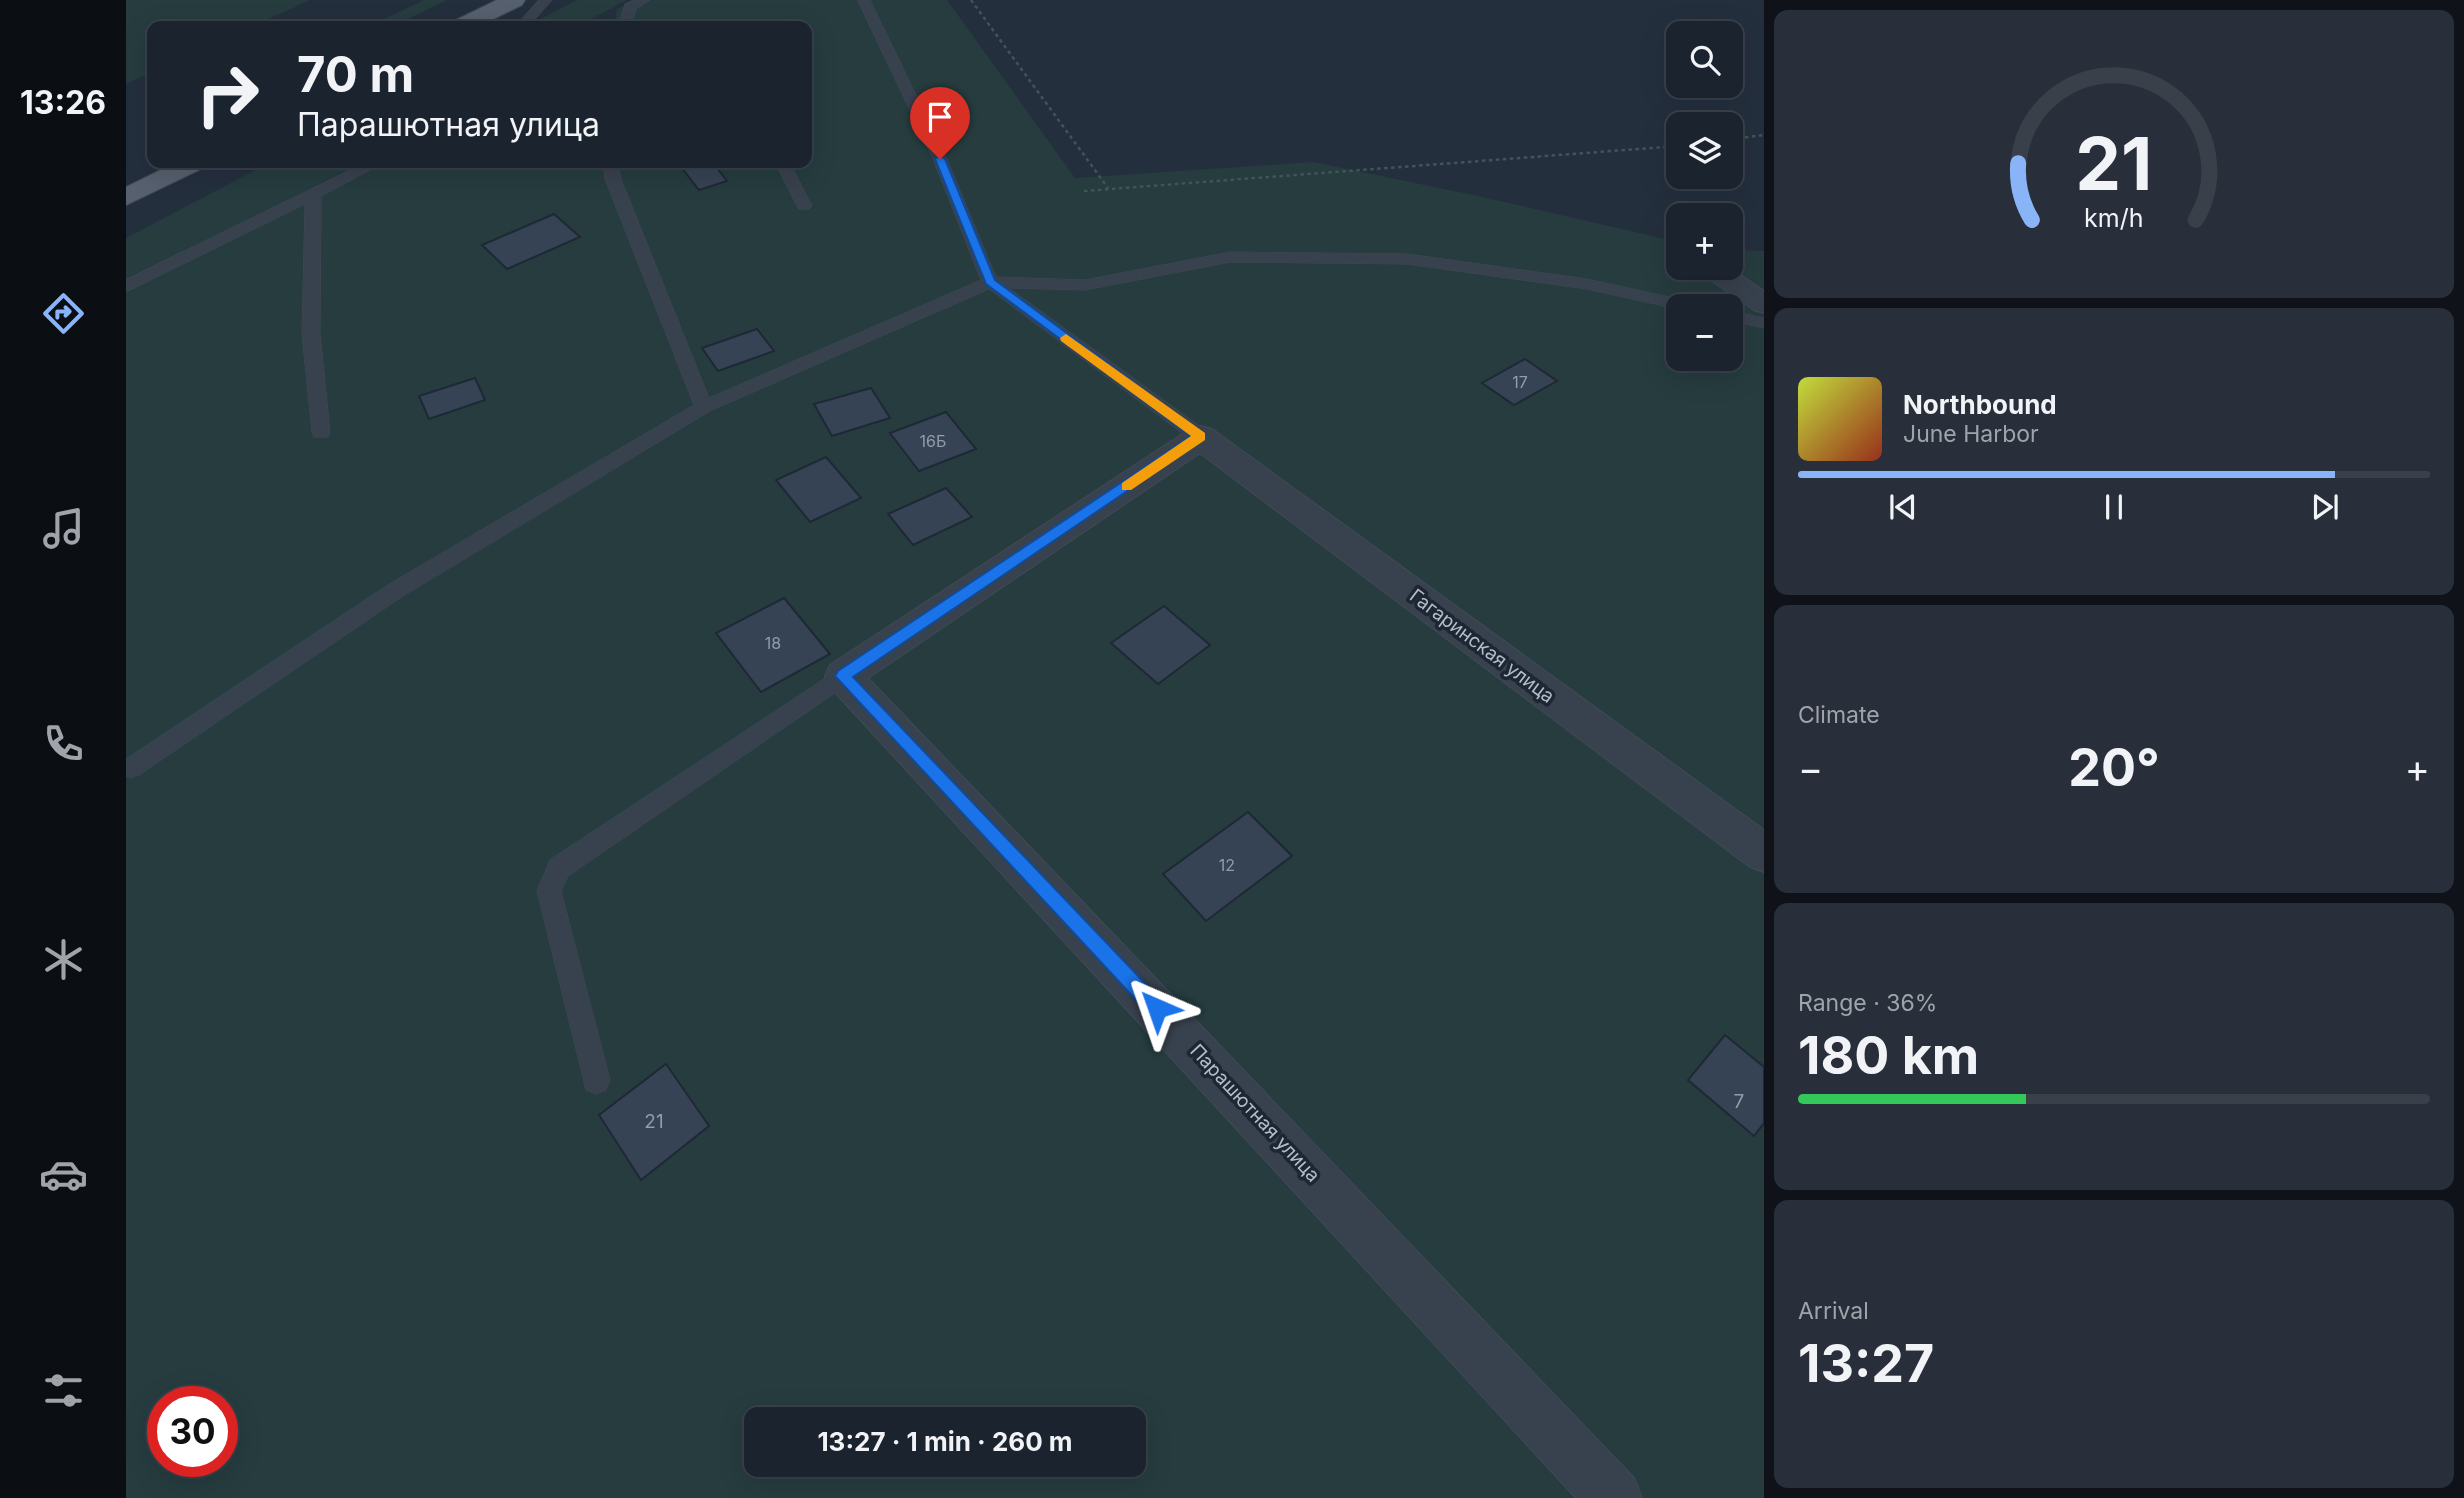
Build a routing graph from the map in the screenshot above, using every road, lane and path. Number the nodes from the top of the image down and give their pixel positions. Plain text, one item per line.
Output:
1 (514, 0) edge
2 (547, 0) edge
3 (644, 0) edge
4 (864, 0) edge
5 (971, 0) edge
6 (472, 21) edge
7 (527, 21) edge
8 (625, 21) edge
9 (1764, 135) edge
10 (1743, 138) edge
11 (1666, 147) edge
12 (184, 168) edge
13 (366, 168) edge
14 (611, 168) edge
15 (785, 168) edge
16 (1108, 189) junction
17 (1084, 191) dead end
18 (313, 193) junction
19 (126, 197) edge
20 (804, 206) dead end
21 (1729, 280) edge
22 (990, 282) junction
23 (126, 287) edge
24 (1666, 301) edge
25 (1764, 304) edge
26 (1743, 319) edge
27 (1764, 323) edge
28 (704, 407) junction
29 (321, 432) dead end
30 (1200, 437) junction
31 (843, 676) junction
32 (131, 768) dead end
33 (1764, 854) edge
34 (596, 1080) dead end
35 (1614, 1498) edge

1 - 6 main road
2 - 7 lane
3 - 8 lane
4 - 22 lane
5 - 16 path
9 - 10 path
11 - 16 path
12 - 19 main road
13 - 18 lane
14 - 28 lane
15 - 20 lane
16 - 17 path
18 - 23 lane
18 - 29 lane
21 - 25 street
22 - 24 lane
22 - 28 lane
22 - 30 lane
26 - 27 lane
28 - 32 lane
30 - 31 street
30 - 33 street, Гагаринская улица
31 - 34 lane
31 - 35 street, Парашютная улица

